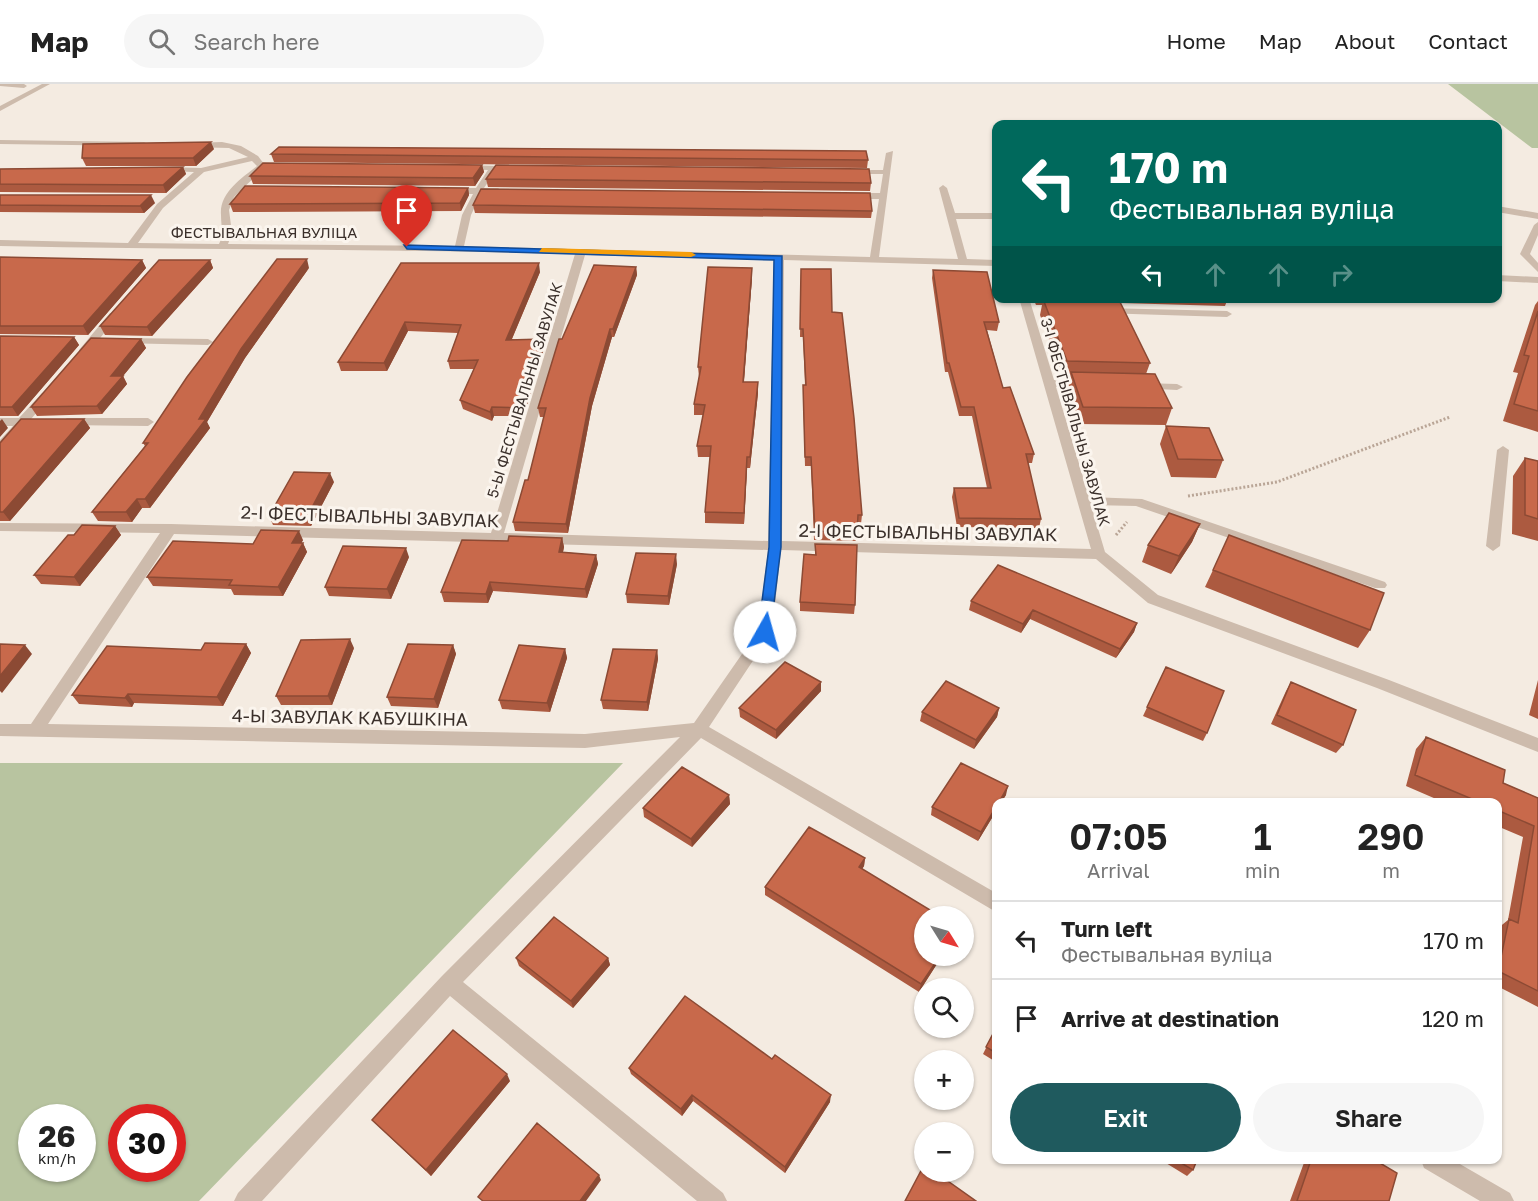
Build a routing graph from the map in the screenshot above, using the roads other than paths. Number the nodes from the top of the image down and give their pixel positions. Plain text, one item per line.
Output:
1 (0, 84) edge
2 (47, 84) edge
3 (25, 85) edge
4 (8, 94) dead end
5 (0, 109) edge
6 (0, 142) edge
7 (159, 144) edge
8 (183, 144) edge
9 (890, 153) dead end
10 (255, 158) junction
11 (262, 166) junction
12 (285, 166) edge
13 (459, 167) edge
14 (494, 168) junction
15 (506, 168) edge
16 (154, 169) edge
17 (201, 170) junction
18 (839, 172) edge
19 (887, 172) junction
20 (237, 188) junction
21 (943, 188) dead end
22 (248, 189) edge
23 (444, 191) edge
24 (478, 191) junction
25 (514, 191) edge
26 (848, 196) edge
27 (883, 196) junction
28 (158, 198) dead end
29 (170, 198) junction
30 (1502, 210) edge
31 (951, 216) junction
32 (992, 216) edge
33 (1538, 216) edge
34 (1538, 225) edge
35 (0, 243) edge
36 (131, 246) junction
37 (222, 247) junction
38 (459, 248) junction
39 (581, 252) junction
40 (779, 257) junction
41 (874, 260) junction
42 (963, 262) junction
43 (992, 263) edge
44 (1538, 269) edge
45 (1502, 278) edge
46 (1538, 280) edge
47 (1030, 306) edge
48 (121, 307) edge
49 (1097, 311) edge
50 (1227, 314) dead end
51 (86, 341) junction
52 (208, 342) dead end
53 (77, 359) edge
54 (1049, 383) junction
55 (1095, 384) edge
56 (1130, 385) edge
57 (53, 386) edge
58 (1177, 387) dead end
59 (0, 422) edge
60 (22, 422) junction
61 (147, 422) dead end
62 (0, 448) edge
63 (1503, 450) dead end
64 (1083, 501) junction
65 (0, 527) edge
66 (171, 528) junction
67 (496, 537) junction
68 (1492, 546) dead end
69 (775, 547) junction
70 (1099, 554) junction
71 (1380, 585) dead end
72 (699, 729) junction
73 (0, 730) edge
74 (35, 731) junction
75 (1538, 745) edge
76 (992, 901) edge
77 (449, 983) junction
78 (1439, 1164) edge
79 (246, 1201) edge
80 (715, 1201) edge
81 (1502, 1201) edge

1 - 3 street
2 - 5 street
3 - 4 street
6 - 7 street
8 - 10 street
9 - 19 street
10 - 11 street
10 - 17 street
11 - 12 street
11 - 20 street
13 - 14 street
14 - 15 street
14 - 24 street
16 - 17 street
17 - 29 street
18 - 19 street
19 - 27 street
20 - 22 street
20 - 37 street
21 - 31 street
23 - 24 street
24 - 25 street
24 - 38 street
26 - 27 street
27 - 41 street
28 - 29 street
29 - 36 street
30 - 33 street
31 - 32 street
31 - 42 street
34 - 44 street
35 - 36 street, ФЕСТЫВАЛЬНАЯ ВУЛІЦА
36 - 37 street, ФЕСТЫВАЛЬНАЯ ВУЛІЦА
37 - 38 street, ФЕСТЫВАЛЬНАЯ ВУЛІЦА
38 - 39 street, ФЕСТЫВАЛЬНАЯ ВУЛІЦА
39 - 40 street, ФЕСТЫВАЛЬНАЯ ВУЛІЦА
39 - 67 street, 5-Ы ФЕСТЫВАЛЬНЫ ЗАВУЛАК
40 - 41 street, ФЕСТЫВАЛЬНАЯ ВУЛІЦА
40 - 69 street
41 - 42 street, ФЕСТЫВАЛЬНАЯ ВУЛІЦА
42 - 43 street, ФЕСТЫВАЛЬНАЯ ВУЛІЦА
45 - 46 street
47 - 54 street, 3-І ФЕСТЫВАЛЬНЫ ЗАВУЛАК
48 - 51 street
49 - 50 street
51 - 52 street
51 - 53 street
54 - 55 street
54 - 64 street, 3-І ФЕСТЫВАЛЬНЫ ЗАВУЛАК
56 - 58 street
57 - 60 street
59 - 60 street
60 - 61 street
60 - 62 street
63 - 68 street
64 - 70 street, 3-І ФЕСТЫВАЛЬНЫ ЗАВУЛАК
64 - 71 street
65 - 66 street, 2-І ФЕСТЫВАЛЬНЫ ЗАВУЛАК
66 - 67 street, 2-І ФЕСТЫВАЛЬНЫ ЗАВУЛАК
66 - 74 street
67 - 69 street, 2-І ФЕСТЫВАЛЬНЫ ЗАВУЛАК
69 - 70 street, 2-І ФЕСТЫВАЛЬНЫ ЗАВУЛАК
69 - 72 street
70 - 75 street
72 - 74 street, 4-Ы ЗАВУЛАК КАБУШКІНА
72 - 76 street
72 - 77 street
73 - 74 street, 4-Ы ЗАВУЛАК КАБУШКІНА
77 - 79 street
77 - 80 street
78 - 81 street

